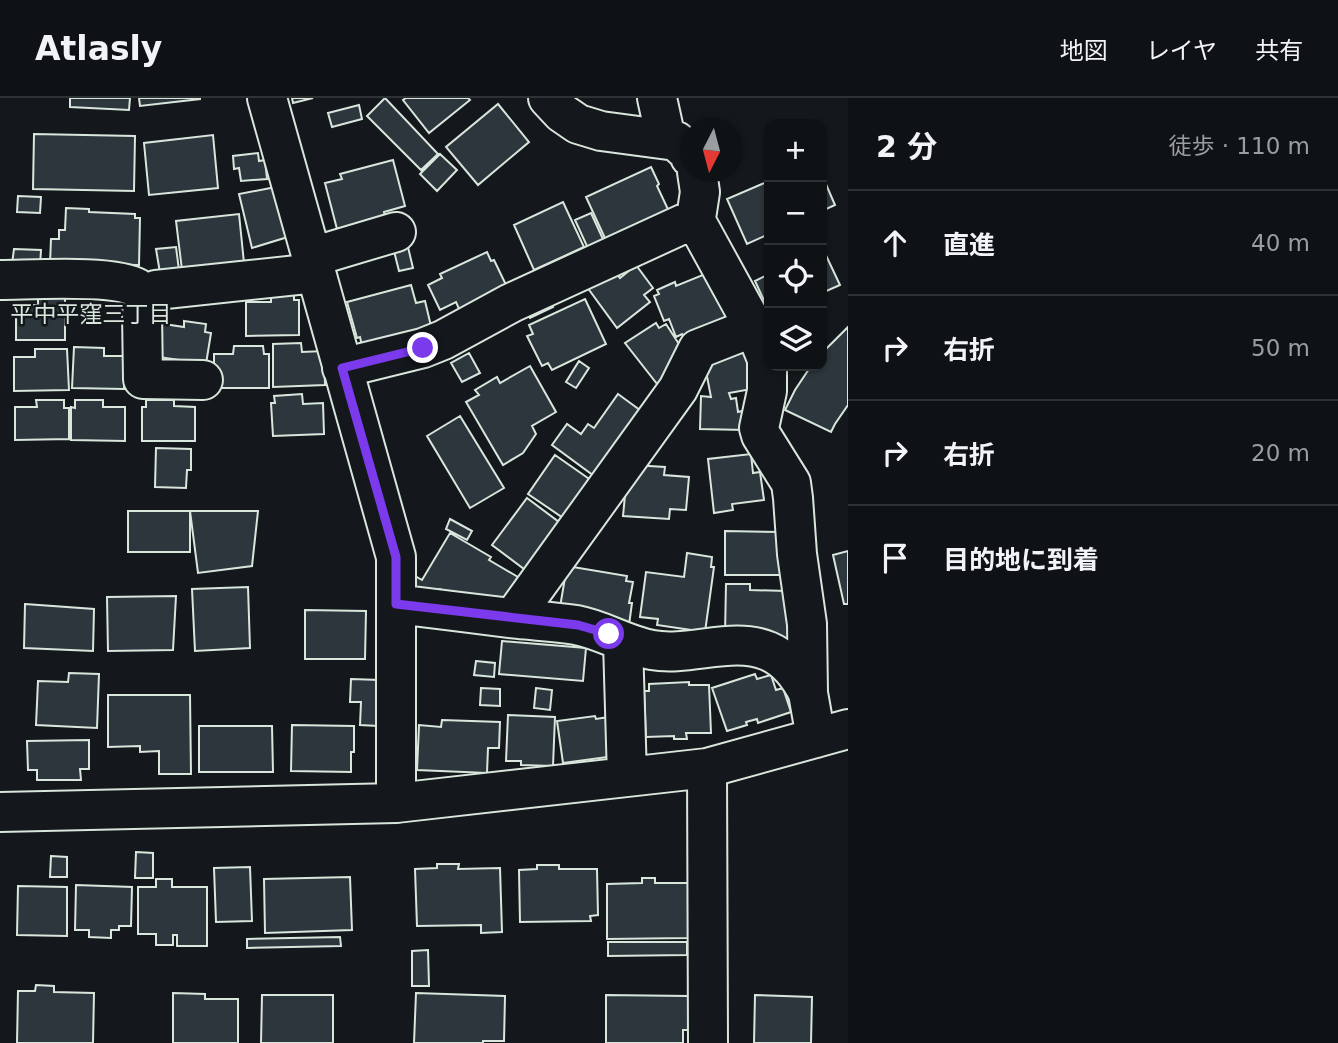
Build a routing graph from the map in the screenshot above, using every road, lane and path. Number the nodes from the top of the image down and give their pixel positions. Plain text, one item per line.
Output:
1 (267, 98) edge
2 (548, 98) edge
3 (657, 98) edge
4 (678, 148) edge
5 (698, 182) edge
6 (696, 218) junction
7 (396, 232) dead end
8 (314, 265) junction
9 (0, 280) edge
10 (148, 299) junction
11 (754, 327) junction
12 (342, 368) junction
13 (203, 380) dead end
14 (396, 604) junction
15 (513, 618) junction
16 (623, 642) junction
17 (808, 692) junction
18 (832, 733) edge
19 (707, 768) junction
20 (627, 777) junction
21 (396, 803) junction
22 (0, 811) edge
23 (708, 1043) edge

1 - 8 street
2 - 4 street
3 - 4 street
5 - 6 street
6 - 11 street
6 - 12 street
7 - 8 street
8 - 10 street
8 - 12 street
9 - 10 street
10 - 13 street
11 - 15 street
11 - 17 street
12 - 14 street
14 - 15 street
14 - 21 street
15 - 16 street
16 - 17 street
16 - 20 street
17 - 18 street
18 - 19 street
19 - 20 street
19 - 23 street
20 - 21 street
21 - 22 street

